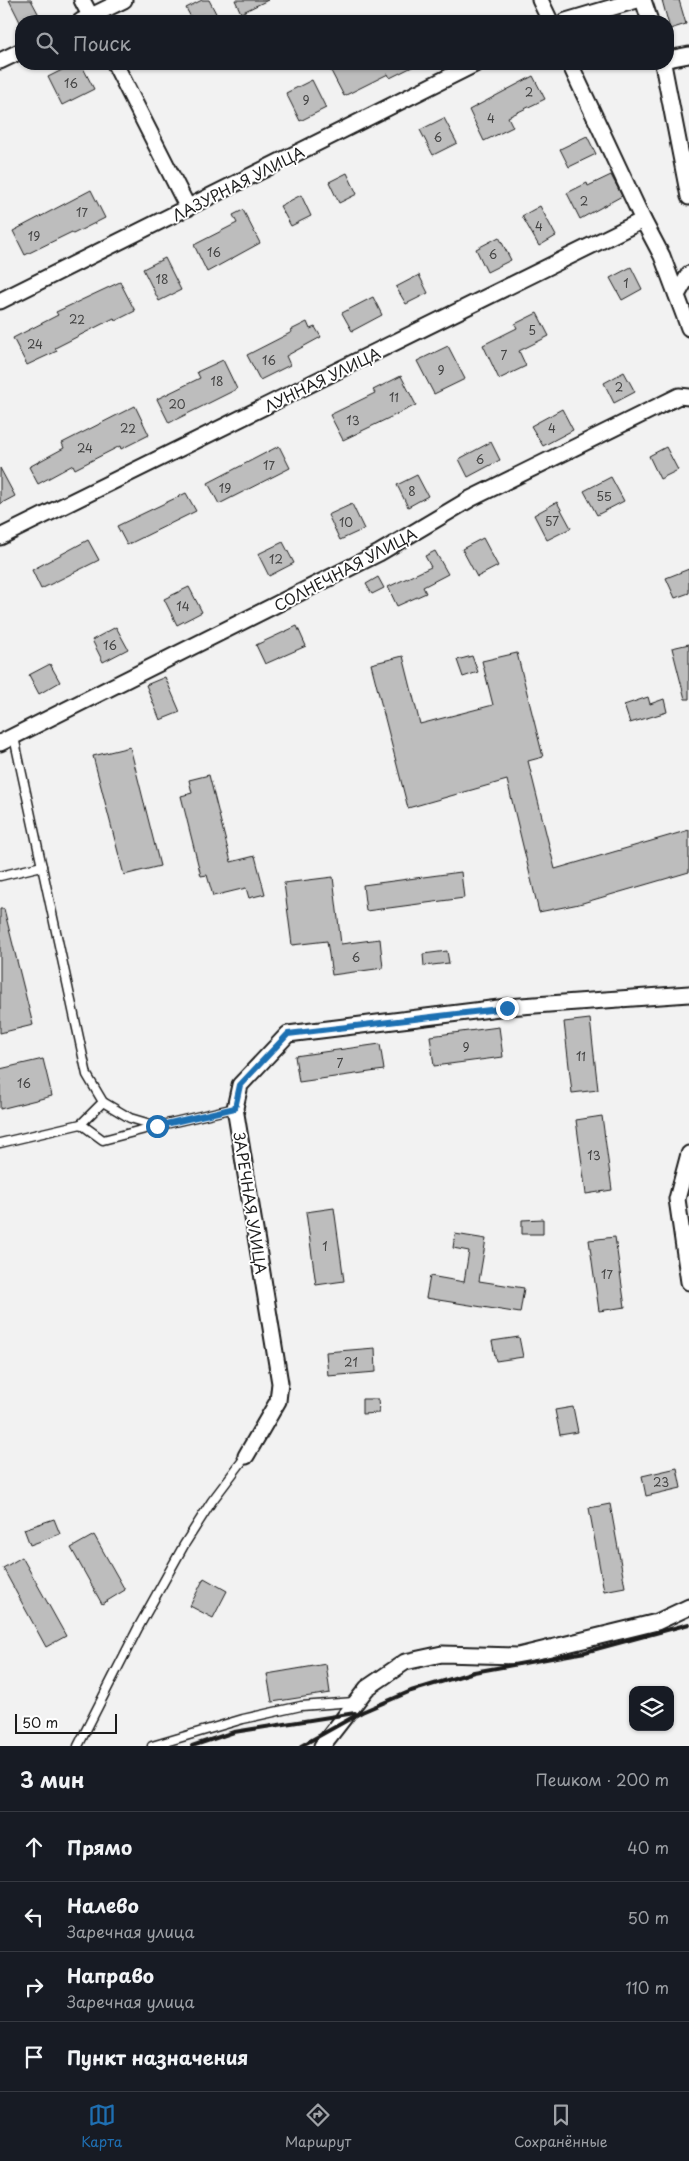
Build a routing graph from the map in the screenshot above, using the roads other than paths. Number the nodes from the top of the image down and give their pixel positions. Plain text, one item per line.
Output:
1 (82, 0) edge
2 (124, 0) edge
3 (540, 0) edge
4 (637, 0) edge
5 (643, 0) edge
6 (86, 15) edge
7 (97, 15) edge
8 (547, 15) edge
9 (586, 15) edge
10 (648, 15) edge
11 (15, 54) edge
12 (689, 55) edge
13 (674, 58) edge
14 (0, 61) edge
15 (118, 70) edge
16 (464, 70) edge
17 (573, 70) edge
18 (664, 70) edge
19 (689, 197) edge
20 (188, 208) junction
21 (643, 220) junction
22 (689, 274) edge
23 (677, 295) junction
24 (0, 301) edge
25 (689, 328) edge
26 (689, 397) edge
27 (0, 537) edge
28 (7, 740) edge
29 (42, 866) junction
30 (0, 876) edge
31 (689, 994) edge
32 (103, 1102) junction
33 (235, 1108) junction
34 (81, 1124) junction
35 (157, 1126) junction
36 (0, 1143) edge
37 (689, 1154) edge
38 (689, 1282) edge
39 (246, 1456) joint
40 (689, 1607) edge
41 (354, 1702) junction
42 (78, 1746) edge
43 (152, 1746) edge
44 (322, 1746) edge

1 - 6 street
2 - 7 street
3 - 8 street
4 - 9 street
5 - 10 street
11 - 14 street
12 - 13 street
15 - 20 street
16 - 20 street, ЛАЗУРНАЯ УЛИЦА
17 - 21 street
18 - 19 street
20 - 24 street, ЛАЗУРНАЯ УЛИЦА
21 - 23 street
21 - 27 street, ЛУННАЯ УЛИЦА
22 - 23 street
23 - 25 street
26 - 28 street, СОЛНЕЧНАЯ УЛИЦА
28 - 29 lane
29 - 30 lane
29 - 32 lane
31 - 33 street, ЗАРЕЧНАЯ УЛИЦА
32 - 34 lane
32 - 35 lane
33 - 35 lane
33 - 39 street, ЗАРЕЧНАЯ УЛИЦА
34 - 35 lane
34 - 36 lane
37 - 38 street
39 - 42 lane
40 - 41 street
41 - 43 lane
41 - 44 street

